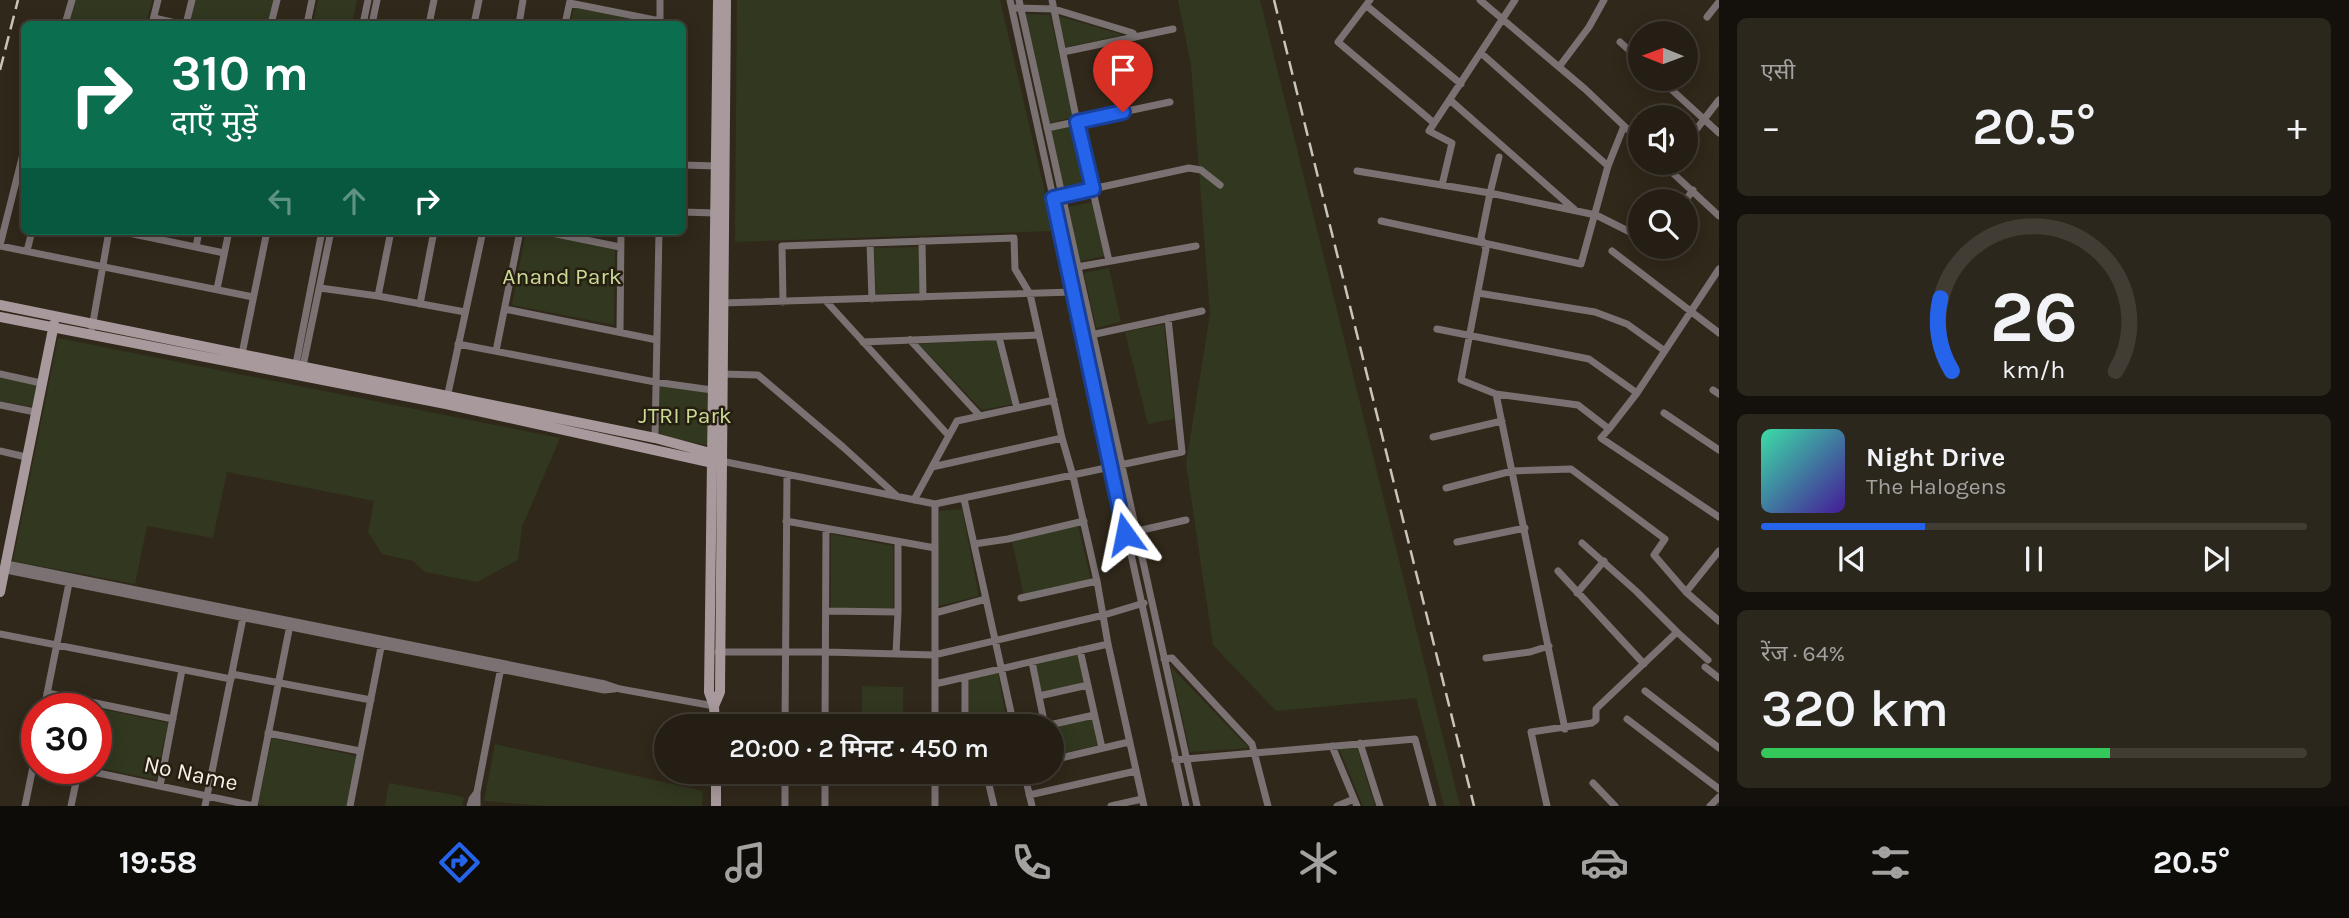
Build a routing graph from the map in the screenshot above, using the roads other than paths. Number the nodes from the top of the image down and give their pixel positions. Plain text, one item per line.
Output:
1 (72, 0) edge
2 (158, 0) edge
3 (192, 0) edge
4 (277, 0) edge
5 (310, 0) edge
6 (368, 0) edge
7 (377, 0) edge
8 (434, 0) edge
9 (479, 0) edge
10 (523, 0) edge
11 (660, 0) edge
12 (718, 0) edge
13 (726, 0) edge
14 (1052, 0) edge
15 (1480, 0) edge
16 (1515, 0) edge
17 (1592, 0) edge
18 (570, 1) edge
19 (1719, 2) edge
20 (1369, 3) edge
21 (1603, 3) edge
22 (1011, 4) edge
23 (1020, 4) edge
24 (1054, 9) junction
25 (1707, 17) dead end
26 (1503, 20) junction
27 (66, 21) edge
28 (153, 21) edge
29 (187, 21) edge
30 (272, 21) edge
31 (307, 21) edge
32 (364, 21) edge
33 (373, 21) edge
34 (430, 21) edge
35 (475, 21) edge
36 (520, 21) edge
37 (566, 21) edge
38 (652, 21) edge
39 (660, 21) edge
40 (1173, 29) dead end
41 (1135, 37) junction
42 (1620, 42) dead end
43 (1628, 49) edge
44 (1062, 52) junction
45 (1481, 53) junction
46 (1559, 67) junction
47 (1461, 84) junction
48 (1673, 91) edge
49 (1450, 100) junction
50 (1719, 100) edge
51 (1170, 102) dead end
52 (1705, 120) junction
53 (1077, 122) junction
54 (1434, 123) junction
55 (1624, 126) junction
56 (1047, 128) junction
57 (1698, 128) edge
58 (1628, 130) edge
59 (1719, 133) edge
60 (1499, 157) dead end
61 (21, 164) edge
62 (686, 165) edge
63 (717, 166) junction
64 (1608, 166) junction
65 (1357, 171) dead end
66 (1677, 175) edge
67 (1220, 185) dead end
68 (1442, 185) junction
69 (1093, 189) junction
70 (1692, 189) edge
71 (1489, 192) junction
72 (1698, 195) edge
73 (1057, 197) junction
74 (1576, 210) junction
75 (686, 212) edge
76 (715, 214) junction
77 (1596, 215) junction
78 (1719, 216) edge
79 (1381, 221) dead end
80 (1628, 231) edge
81 (31, 235) edge
82 (108, 235) edge
83 (138, 235) edge
84 (198, 235) edge
85 (228, 235) edge
86 (266, 235) edge
87 (321, 235) edge
88 (330, 235) edge
89 (390, 235) edge
90 (433, 235) edge
91 (482, 235) edge
92 (519, 235) edge
93 (562, 235) edge
94 (621, 235) edge
95 (659, 235) edge
96 (922, 241) junction
97 (1483, 242) junction
98 (870, 243) junction
99 (0, 245) edge
100 (1196, 246) dead end
101 (196, 247) junction
102 (620, 247) junction
103 (27, 251) junction
104 (1612, 251) dead end
105 (224, 253) junction
106 (1110, 261) junction
107 (103, 266) junction
108 (1077, 267) junction
109 (1719, 269) edge
110 (320, 288) junction
111 (217, 289) junction
112 (1073, 292) junction
113 (1478, 293) junction
114 (1030, 294) junction
115 (378, 296) junction
116 (253, 297) junction
117 (923, 297) junction
118 (872, 299) junction
119 (825, 300) junction
120 (783, 302) junction
121 (722, 303) junction
122 (420, 304) junction
123 (0, 305) edge
124 (505, 309) junction
125 (1202, 311) dead end
126 (466, 312) junction
127 (1690, 312) junction
128 (57, 316) junction
129 (0, 317) edge
130 (1168, 318) junction
131 (93, 323) junction
132 (52, 328) junction
133 (1437, 329) dead end
134 (620, 332) junction
135 (1719, 332) edge
136 (1092, 334) junction
137 (90, 335) junction
138 (1040, 335) junction
139 (1470, 335) junction
140 (999, 337) junction
141 (1083, 337) junction
142 (657, 340) junction
143 (910, 340) junction
144 (863, 342) junction
145 (458, 344) junction
146 (496, 351) junction
147 (1665, 351) junction
148 (242, 354) junction
149 (300, 369) junction
150 (0, 374) edge
151 (722, 374) junction
152 (655, 382) junction
153 (41, 383) junction
154 (712, 390) junction
155 (1637, 393) junction
156 (1496, 394) junction
157 (446, 400) junction
158 (1054, 400) junction
159 (0, 405) edge
160 (1017, 408) junction
161 (35, 412) junction
162 (1664, 413) dead end
163 (979, 416) junction
164 (1502, 421) junction
165 (1609, 429) junction
166 (949, 436) junction
167 (1433, 437) dead end
168 (655, 438) junction
169 (1062, 438) junction
170 (1719, 450) edge
171 (0, 451) edge
172 (26, 457) junction
173 (716, 459) junction
174 (1121, 465) junction
175 (932, 467) junction
176 (1111, 467) junction
177 (1513, 472) junction
178 (787, 475) junction
179 (1073, 476) junction
180 (1446, 488) dead end
181 (898, 496) junction
182 (964, 499) junction
183 (914, 500) junction
184 (934, 504) junction
185 (1719, 517) edge
186 (1185, 520) dead end
187 (1084, 521) junction
188 (786, 522) junction
189 (1524, 528) junction
190 (826, 529) junction
191 (1136, 531) junction
192 (1125, 534) junction
193 (898, 542) junction
194 (1457, 542) dead end
195 (1582, 543) dead end
196 (974, 544) junction
197 (935, 548) junction
198 (1719, 551) edge
199 (1604, 561) junction
200 (5, 567) junction
201 (1558, 570) dead end
202 (1097, 581) junction
203 (69, 583) junction
204 (0, 592) edge
205 (1577, 593) junction
206 (1686, 593) junction
207 (1021, 598) dead end
208 (986, 599) junction
209 (1152, 601) junction
210 (1140, 604) junction
211 (826, 611) junction
212 (898, 612) junction
213 (935, 613) junction
214 (1104, 615) junction
215 (243, 618) junction
216 (1719, 621) edge
217 (290, 624) junction
218 (1677, 632) junction
219 (0, 634) edge
220 (995, 641) junction
221 (382, 642) junction
222 (1108, 644) junction
223 (57, 645) junction
224 (1549, 646) junction
225 (1080, 650) junction
226 (786, 651) junction
227 (826, 652) junction
228 (715, 653) junction
229 (895, 654) junction
230 (934, 655) junction
231 (1486, 658) dead end
232 (1164, 659) junction
233 (1032, 662) junction
234 (1644, 664) junction
235 (502, 666) junction
236 (1001, 669) junction
237 (182, 670) junction
238 (231, 677) junction
239 (965, 677) junction
240 (1719, 678) edge
241 (278, 683) junction
242 (935, 684) junction
243 (1088, 685) junction
244 (1646, 691) dead end
245 (47, 693) edge
246 (1039, 696) junction
247 (371, 700) junction
248 (714, 706) junction
249 (112, 709) edge
250 (714, 714) edge
251 (785, 714) edge
252 (825, 714) edge
253 (935, 714) edge
254 (965, 714) edge
255 (1010, 714) edge
256 (1094, 715) junction
257 (173, 719) junction
258 (1627, 719) dead end
259 (1565, 729) junction
260 (268, 733) junction
261 (1129, 741) junction
262 (1360, 743) junction
263 (1332, 746) junction
264 (1102, 748) junction
265 (1719, 748) edge
266 (360, 751) junction
267 (1256, 753) junction
268 (1064, 756) edge
269 (1187, 759) junction
270 (1175, 760) junction
271 (1136, 771) junction
272 (112, 775) edge
273 (1593, 783) dead end
274 (29, 784) edge
275 (76, 784) edge
276 (716, 784) edge
277 (785, 784) edge
278 (825, 784) edge
279 (935, 784) edge
280 (989, 784) edge
281 (1027, 784) edge
282 (160, 786) junction
283 (1719, 789) edge
284 (477, 792) junction
285 (1029, 795) junction
286 (207, 796) junction
287 (1719, 797) edge
288 (1143, 802) edge
289 (1356, 802) edge
290 (25, 806) edge
291 (71, 806) edge
292 (205, 806) edge
293 (254, 806) edge
294 (350, 806) edge
295 (470, 806) edge
296 (477, 806) edge
297 (716, 806) edge
298 (785, 806) edge
299 (825, 806) edge
300 (935, 806) edge
301 (994, 806) edge
302 (1031, 806) edge
303 (1113, 806) edge
304 (1186, 806) edge
305 (1197, 806) edge
306 (1268, 806) edge
307 (1337, 806) edge
308 (1380, 806) edge
309 (1433, 806) edge
310 (1547, 806) edge
311 (1615, 806) edge
312 (1710, 806) edge

1 - 27 street
2 - 28 street
3 - 29 street
4 - 30 street
5 - 31 street
6 - 32 street
7 - 33 street
8 - 34 street
9 - 35 street
10 - 36 street
11 - 39 street
12 - 63 street
13 - 121 street
14 - 24 street
15 - 26 street
16 - 26 street
17 - 21 street
18 - 37 street
18 - 38 street
19 - 25 street
20 - 47 street
20 - 54 street
21 - 46 street
22 - 23 street
22 - 73 street
23 - 24 street
23 - 56 street
24 - 41 street
24 - 44 street
26 - 45 street
26 - 46 street
40 - 41 street
41 - 44 street
42 - 43 street
44 - 53 street
45 - 47 street
45 - 64 street
46 - 55 street
47 - 49 street
48 - 52 street
49 - 54 street
49 - 74 street
50 - 52 street
51 - 53 street
52 - 57 street
52 - 59 street
53 - 56 street
53 - 69 street
54 - 68 street
55 - 58 street
55 - 64 street
56 - 73 street
60 - 71 street
61 - 99 street
62 - 63 street
63 - 76 street
64 - 77 street
65 - 68 street
66 - 70 street
67 - 69 street
68 - 71 street
69 - 73 street
69 - 106 street
71 - 74 street
71 - 97 street
72 - 78 street
73 - 108 street
73 - 112 street
74 - 77 street
75 - 76 street
76 - 154 street
77 - 80 street
77 - 97 street
79 - 97 street
81 - 103 street
82 - 107 street
83 - 101 street
84 - 101 street
85 - 105 street
86 - 116 street
87 - 149 street
88 - 110 street
89 - 115 street
90 - 122 street
91 - 126 street
92 - 124 street
93 - 102 street
94 - 102 street
95 - 142 street
96 - 98 street
96 - 114 street
96 - 117 street
97 - 113 street
98 - 118 street
98 - 120 street
99 - 103 street
100 - 106 street
101 - 105 street
102 - 134 street
103 - 107 street
104 - 127 street
105 - 111 street
106 - 108 street
107 - 111 street
107 - 131 street
108 - 136 street
109 - 127 street
110 - 115 street
110 - 149 street
111 - 116 street
112 - 114 street
112 - 141 street
113 - 139 street
113 - 147 street
114 - 117 street
114 - 138 street
115 - 122 street
116 - 148 street
117 - 118 street
118 - 119 street
119 - 120 street
119 - 144 street
120 - 121 street
121 - 151 street
122 - 126 street
123 - 128 street
124 - 134 street
124 - 146 street
125 - 130 street
126 - 145 street
127 - 135 street
127 - 147 street
128 - 131 street
128 - 132 street
129 - 132 street
130 - 136 street
130 - 174 street
131 - 137 street
131 - 148 street
132 - 137 street
132 - 153 street
133 - 139 street
134 - 142 street
136 - 141 street
136 - 174 street
137 - 149 street
138 - 140 street
138 - 158 street
139 - 155 street
139 - 156 street
140 - 143 street
140 - 160 street
141 - 176 street
142 - 152 street
143 - 144 street
143 - 163 street
144 - 166 street
145 - 146 street
145 - 157 street
146 - 152 street
147 - 155 street
148 - 149 street
149 - 157 street
150 - 153 street
151 - 173 street
151 - 181 street
152 - 154 street
152 - 168 street
153 - 161 street
154 - 173 street
155 - 165 street
156 - 164 street
156 - 165 street
157 - 168 street
157 - 173 street
158 - 160 street
158 - 169 street
159 - 161 street
160 - 163 street
161 - 172 street
162 - 170 street
163 - 166 street
164 - 167 street
164 - 177 street
165 - 185 street
166 - 175 street
168 - 173 street
169 - 175 street
169 - 179 street
171 - 172 street
172 - 200 street
173 - 178 street
173 - 228 street
174 - 176 street
174 - 191 street
175 - 183 street
176 - 179 street
176 - 192 street
177 - 180 street
177 - 189 street
177 - 206 street
178 - 181 street
178 - 188 street
179 - 182 street
179 - 187 street
181 - 183 street
182 - 184 street
182 - 196 street
183 - 184 street
184 - 197 street
186 - 191 street
187 - 196 street
187 - 202 street
188 - 190 street
188 - 226 street
189 - 194 street
189 - 224 street
190 - 193 street
190 - 211 street
191 - 192 street
191 - 209 street
192 - 210 street
193 - 197 street
193 - 212 street
195 - 199 street
196 - 208 street
197 - 213 street
198 - 206 street
199 - 205 street
199 - 218 street
200 - 203 street
200 - 204 street
200 - 217 street
201 - 205 street
202 - 207 street
202 - 214 street
203 - 215 street
203 - 223 street
205 - 234 street
206 - 216 street
208 - 213 street
208 - 220 street
209 - 210 street
209 - 232 street
210 - 214 street
210 - 270 street
211 - 212 street
211 - 227 street
212 - 229 street
213 - 230 street
214 - 220 street
214 - 222 street
215 - 217 street
215 - 238 street
217 - 221 street
217 - 241 street
218 - 234 street
218 - 240 street
219 - 223 street
220 - 230 street
220 - 236 street
221 - 235 street
221 - 247 street
222 - 225 street
222 - 261 street
223 - 237 street
223 - 245 street
224 - 231 street
224 - 259 street
225 - 233 street
225 - 243 street
226 - 227 street
226 - 228 street
226 - 251 street
227 - 229 street
227 - 252 street
228 - 248 street
229 - 230 street
230 - 242 street
232 - 267 street
232 - 269 street
233 - 236 street
233 - 246 street
234 - 259 street
235 - 248 street
235 - 284 street
236 - 239 street
236 - 255 street
237 - 238 street
237 - 257 street
238 - 241 street
238 - 286 street
239 - 242 street
239 - 254 street
241 - 247 street
241 - 260 street
242 - 253 street
243 - 246 street
243 - 256 street
244 - 265 street
246 - 256 street
247 - 266 street
248 - 250 street
249 - 257 street
256 - 264 street
257 - 282 street
258 - 283 street
259 - 310 street
260 - 266 street
260 - 293 street
261 - 264 street
261 - 271 street
262 - 263 street
262 - 308 street
262 - 309 street
263 - 267 street
263 - 289 street
264 - 268 street
266 - 294 street
267 - 269 street
267 - 306 street
269 - 270 street
269 - 305 street
270 - 304 street
271 - 285 street
271 - 288 street
272 - 282 street, No Name
273 - 311 street
274 - 290 street
275 - 291 street
276 - 297 street
277 - 298 street
278 - 299 street
279 - 300 street
280 - 301 street
281 - 285 street
282 - 286 street, No Name
284 - 295 street
284 - 296 street
285 - 302 street
286 - 292 street
286 - 293 street, No Name
287 - 312 street
288 - 303 street
289 - 307 street

